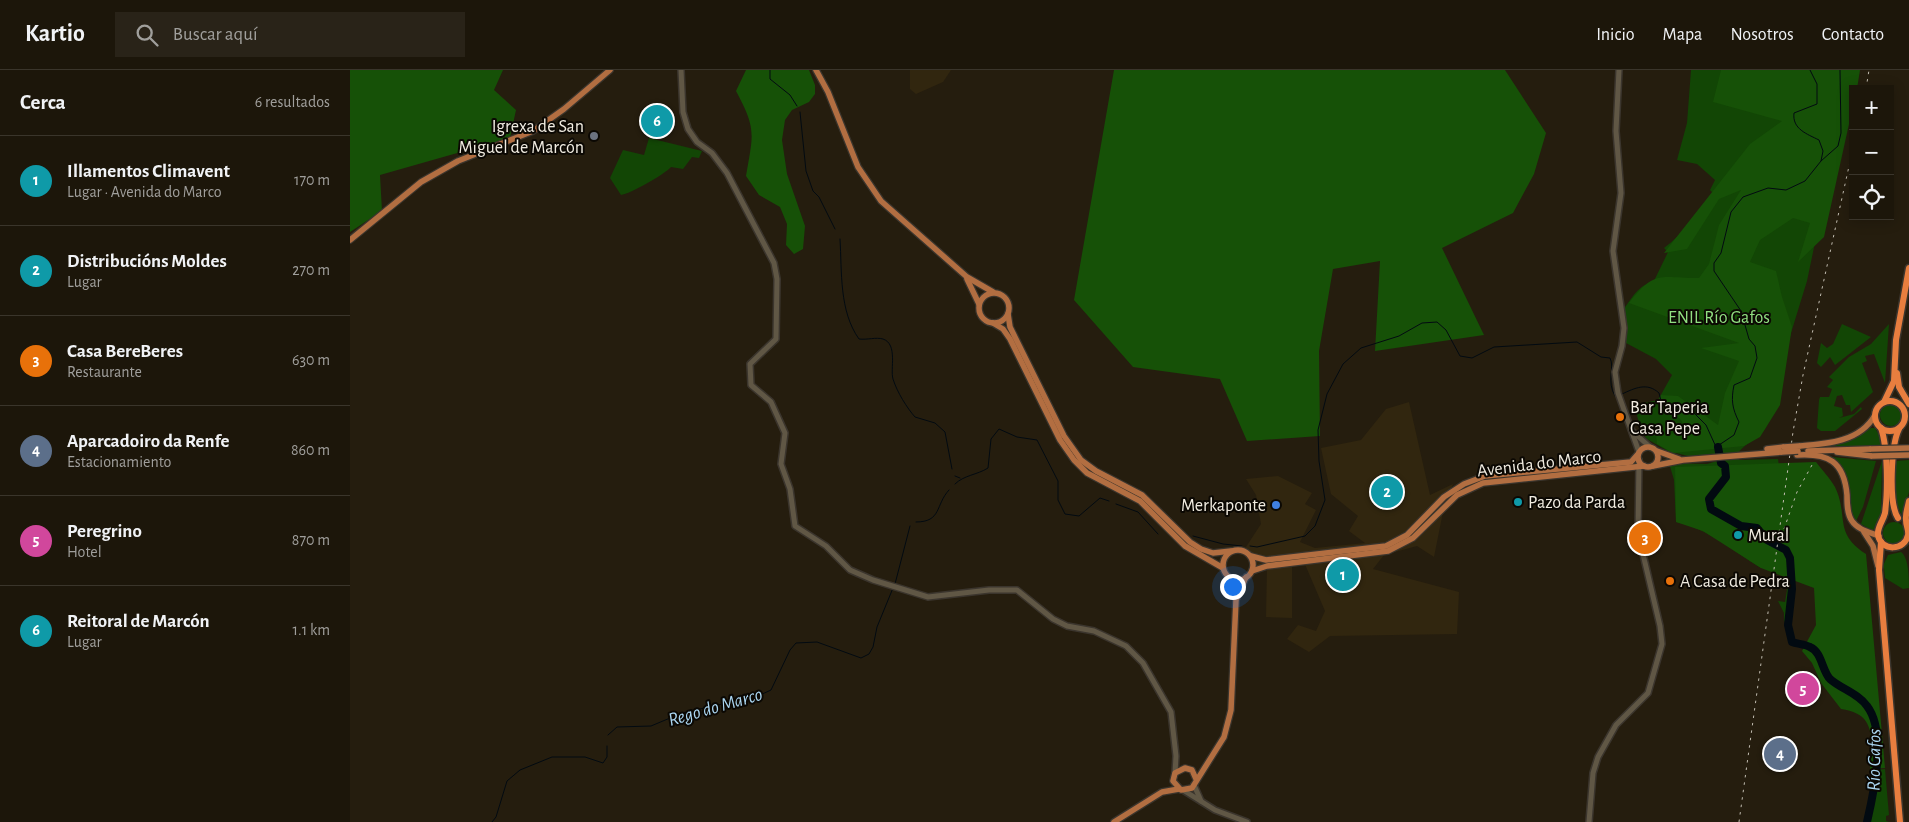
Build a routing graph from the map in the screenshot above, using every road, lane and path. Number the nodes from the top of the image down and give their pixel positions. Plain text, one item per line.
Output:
1 (610, 70) edge
2 (681, 70) edge
3 (816, 70) edge
4 (1620, 70) edge
5 (350, 240) edge
6 (1909, 268) edge
7 (966, 277) junction
8 (993, 292) junction
9 (979, 304) junction
10 (1008, 314) junction
11 (993, 323) junction
12 (1895, 349) junction
13 (1894, 381) junction
14 (1884, 402) junction
15 (1906, 406) edge
16 (1875, 415) junction
17 (1907, 421) edge
18 (1881, 428) junction
19 (1899, 429) junction
20 (1632, 431) junction
21 (1650, 446) junction
22 (1909, 448) edge
23 (1657, 451) junction
24 (1783, 451) junction
25 (1798, 451) junction
26 (1871, 452) junction
27 (1743, 455) junction
28 (1909, 455) edge
29 (1684, 460) junction
30 (1642, 464) junction
31 (1909, 501) edge
32 (1898, 518) junction
33 (1883, 522) junction
34 (1906, 524) junction
35 (1861, 530) junction
36 (1880, 539) junction
37 (1892, 548) junction
38 (1231, 551) junction
39 (1251, 556) junction
40 (1880, 560) junction
41 (1879, 567) junction
42 (1223, 568) junction
43 (1252, 571) junction
44 (1231, 578) junction
45 (1246, 578) junction
46 (1236, 600) junction
47 (1176, 756) junction
48 (1208, 761) junction
49 (1187, 768) junction
50 (1174, 776) junction
51 (1195, 782) junction
52 (1181, 790) junction
53 (1162, 792) junction
54 (1203, 803) junction
55 (1901, 821) edge
56 (1114, 822) edge
57 (1247, 822) edge
58 (1590, 822) edge

1 - 5 main road
2 - 47 street
3 - 7 main road
4 - 20 street
6 - 12 highway
7 - 8 main road
7 - 9 main road
8 - 9 main road
8 - 10 main road
9 - 11 main road
10 - 11 main road
10 - 38 main road
11 - 42 main road
12 - 13 highway
12 - 15 highway
13 - 14 highway
13 - 15 highway
14 - 15 highway
14 - 16 highway
15 - 17 highway
16 - 18 highway
16 - 25 main road
17 - 19 highway
18 - 19 highway
18 - 33 highway
19 - 32 highway
20 - 21 street
20 - 30 street
21 - 23 main road
21 - 30 main road
22 - 26 main road, bridge
23 - 29 main road
23 - 30 main road
24 - 25 main road, bridge
24 - 27 main road
24 - 27 main road
25 - 26 main road
25 - 35 main road
26 - 28 main road, bridge
27 - 29 main road
29 - 30 main road
30 - 39 main road, Avenida do Marco
30 - 43 main road, Avenida do Marco
30 - 58 street
31 - 34 highway
32 - 33 highway
32 - 34 highway
33 - 36 highway
34 - 37 highway
35 - 36 main road
35 - 41 main road
36 - 37 highway
36 - 40 highway
37 - 40 highway
38 - 39 main road
38 - 42 main road
39 - 43 main road
40 - 41 highway
41 - 55 highway
42 - 44 main road
43 - 45 main road
44 - 45 main road
44 - 46 main road
45 - 46 main road
46 - 48 main road
47 - 49 street
47 - 50 street
48 - 49 main road
48 - 51 main road
49 - 50 main road
49 - 51 main road
50 - 52 main road
50 - 53 main road
51 - 52 main road
51 - 54 street
52 - 53 main road
52 - 54 street
53 - 56 main road
54 - 57 street

